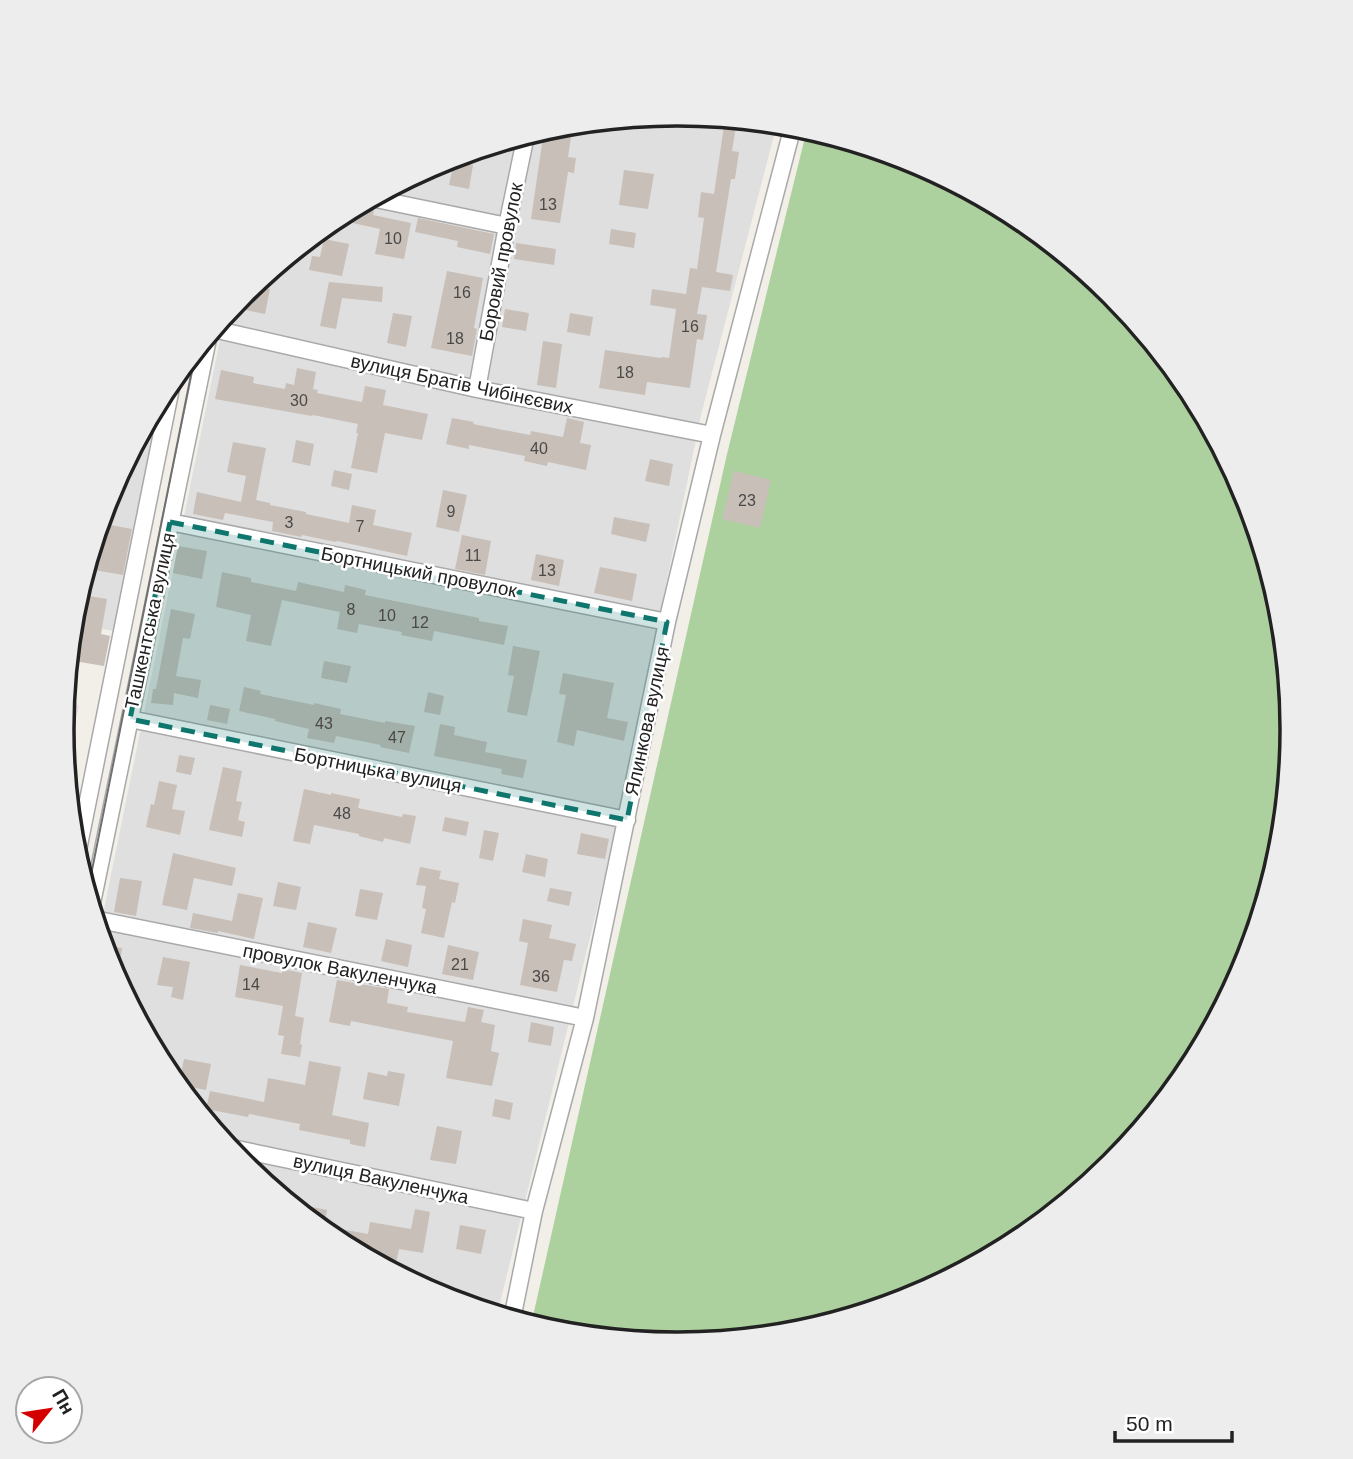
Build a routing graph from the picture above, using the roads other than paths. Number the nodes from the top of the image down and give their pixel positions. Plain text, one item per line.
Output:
1 (790, 137) edge
2 (524, 146) edge
3 (386, 201) edge
4 (507, 226) junction
5 (224, 331) edge
6 (205, 354) edge
7 (477, 389) junction
8 (167, 407) edge
9 (712, 435) junction
10 (170, 522) junction
11 (667, 622) junction
12 (130, 719) junction
13 (627, 820) junction
14 (82, 829) edge
15 (95, 889) edge
16 (105, 921) edge
17 (585, 1018) junction
18 (245, 1151) edge
19 (534, 1211) junction
20 (514, 1310) edge

1 - 9 street, Ялинкова вулиця
2 - 4 street, Боровий провулок
3 - 4 street
4 - 7 street, Боровий провулок
5 - 7 street, вулиця Братів Чибінєєвих
6 - 10 street, Ташкентська вулиця
7 - 9 street, вулиця Братів Чибінєєвих
8 - 14 street, Ташкентська вулиця
9 - 11 street, Ялинкова вулиця
10 - 11 street, Бортницький провулок
10 - 12 street, Ташкентська вулиця
11 - 13 street, Ялинкова вулиця
12 - 13 street, Бортницька вулиця
12 - 15 street, Ташкентська вулиця
13 - 17 street, Ялинкова вулиця
16 - 17 street, провулок Вакуленчука
17 - 19 street, Ялинкова вулиця
18 - 19 street, вулиця Вакуленчука
19 - 20 street, Ялинкова вулиця

